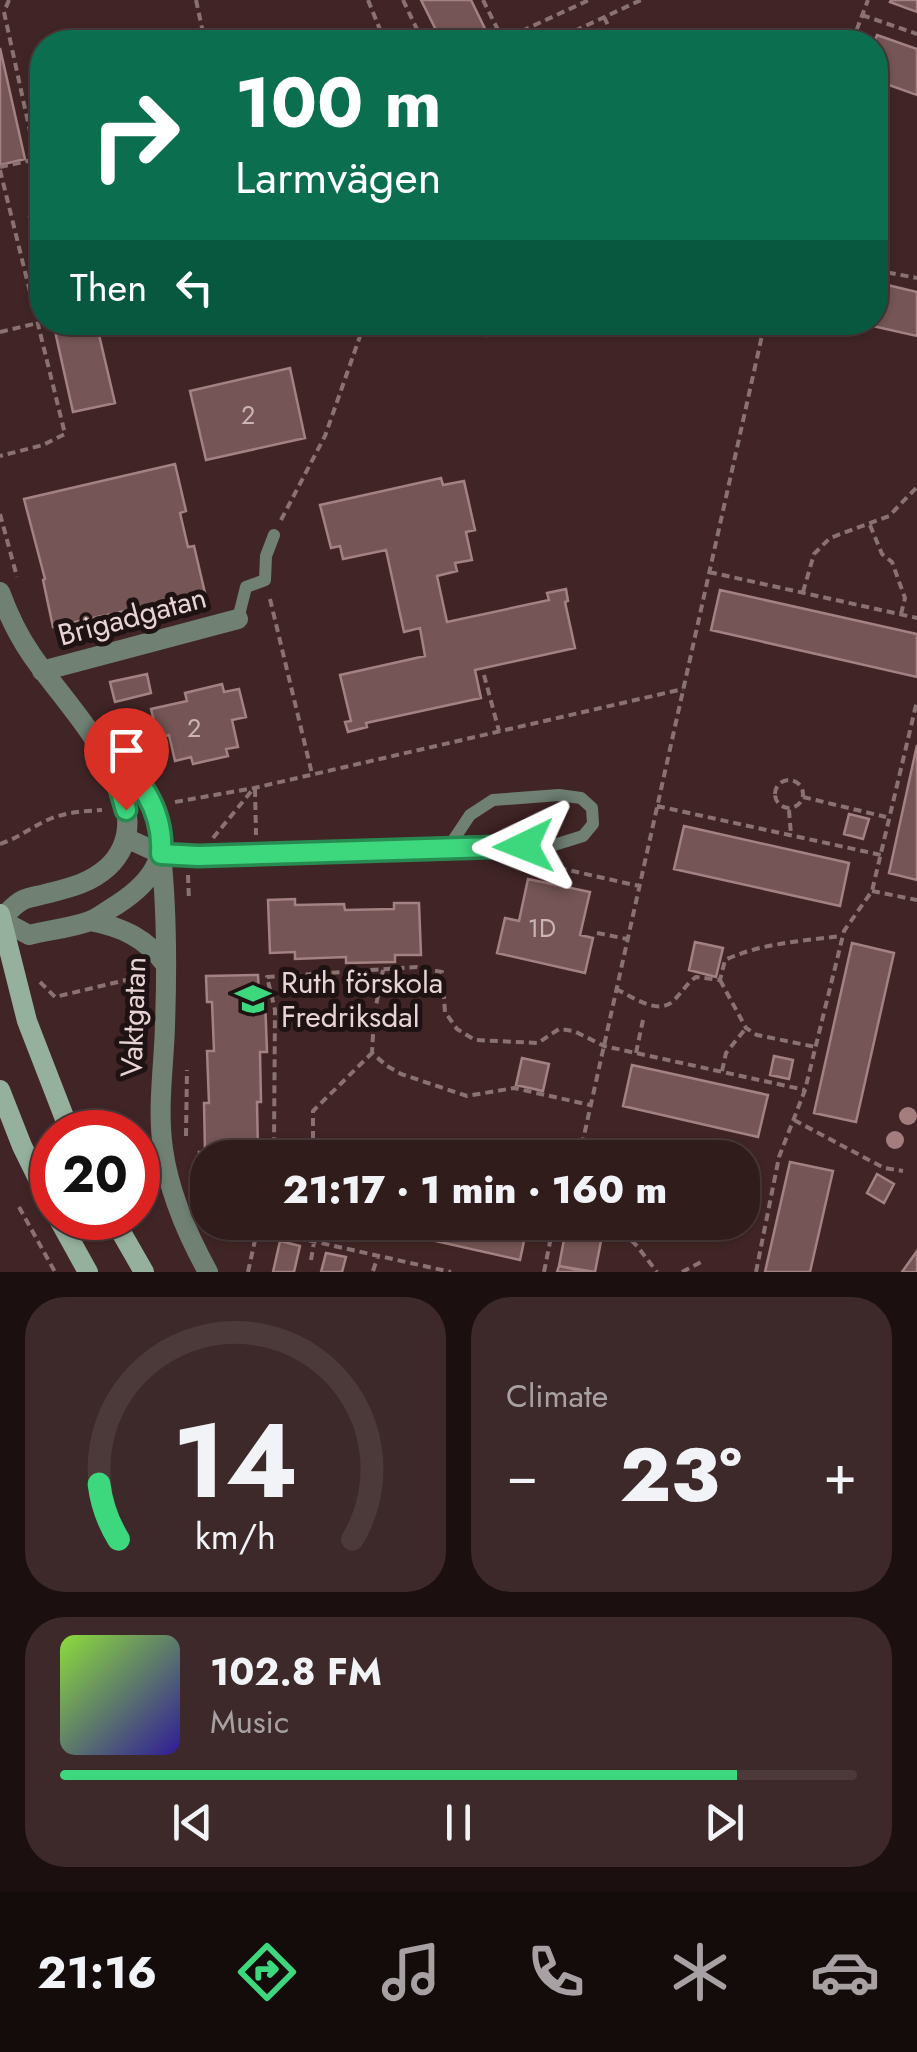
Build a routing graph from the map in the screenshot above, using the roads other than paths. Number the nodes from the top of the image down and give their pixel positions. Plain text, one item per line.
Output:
1 (274, 535) road end
2 (0, 592) edge
3 (238, 620) joint
4 (42, 671) junction
5 (103, 750) junction
6 (126, 838) junction
7 (448, 848) junction
8 (161, 854) junction
9 (82, 886) junction
10 (137, 891) junction
11 (166, 906) junction
12 (0, 918) edge
13 (90, 921) junction
14 (166, 968) junction
15 (0, 1090) edge
16 (61, 1110) edge
17 (30, 1162) edge
18 (70, 1240) edge
19 (126, 1240) edge
20 (88, 1272) edge
21 (144, 1272) edge
22 (208, 1272) edge

1 - 3 lane
2 - 4 street
3 - 4 street, Brigadgatan
4 - 5 street
5 - 6 street
5 - 8 street, Vaktgatan
6 - 8 street
6 - 9 street
7 - 7 lane
7 - 8 lane
8 - 10 street
8 - 11 street, Vaktgatan
9 - 10 street
9 - 12 street
10 - 11 street
10 - 13 street
11 - 14 street, Vaktgatan
12 - 13 street
12 - 16 main road
13 - 14 street
14 - 22 street, Vaktgatan
15 - 17 main road
18 - 20 main road
19 - 21 main road

